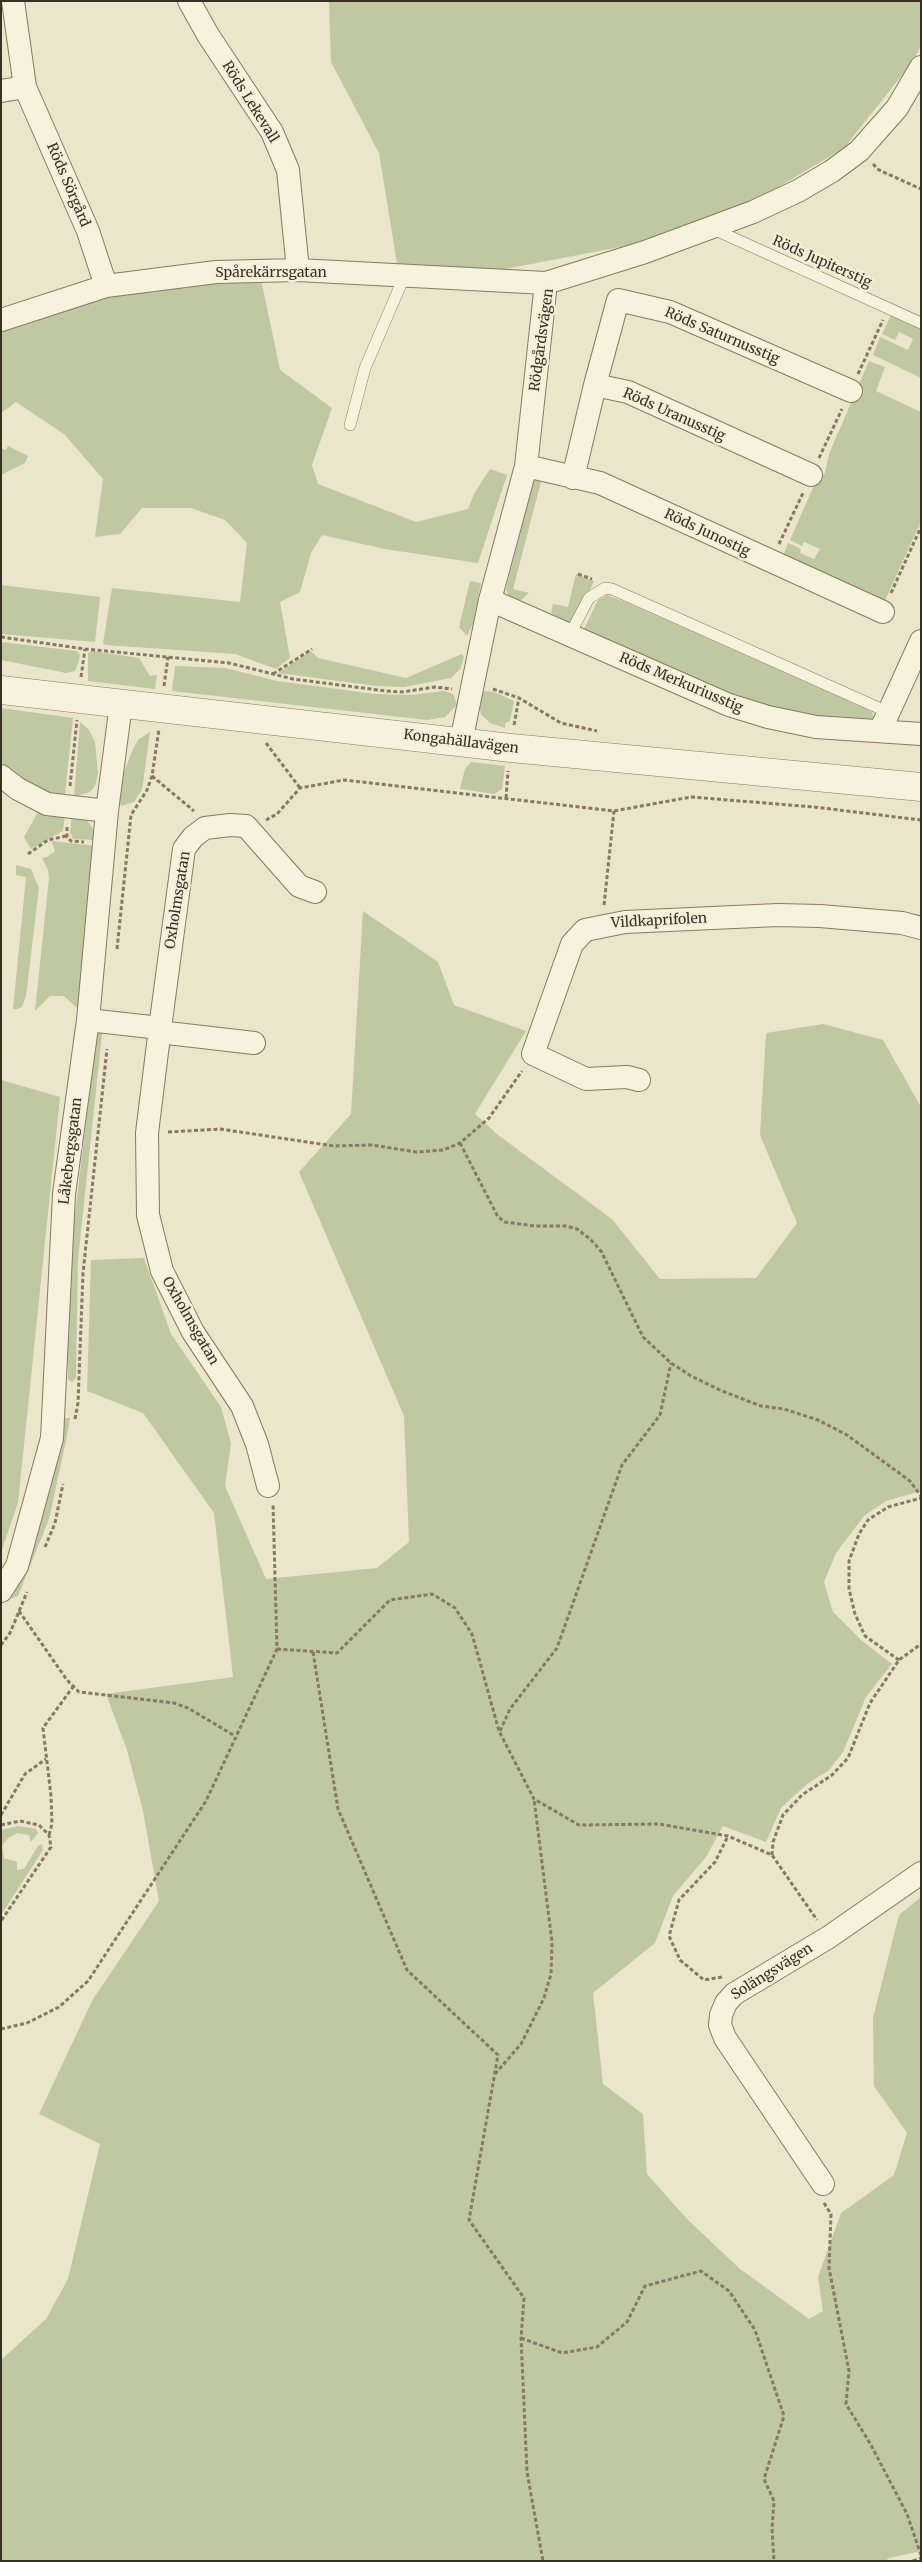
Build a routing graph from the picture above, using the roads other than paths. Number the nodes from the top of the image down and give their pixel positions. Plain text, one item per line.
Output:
1 (13, 1) edge
2 (189, 1) edge
3 (918, 81) edge
4 (25, 87) junction
5 (1, 91) edge
6 (710, 228) junction
7 (298, 270) junction
8 (404, 277) junction
9 (546, 283) junction
10 (106, 286) junction
11 (1, 320) edge
12 (921, 323) edge
13 (595, 385) junction
14 (850, 391) road end
15 (350, 425) dead end
16 (526, 466) junction
17 (811, 476) road end
18 (573, 478) junction
19 (490, 600) junction
20 (883, 612) road end
21 (569, 636) junction
22 (921, 641) edge
23 (1, 690) edge
24 (122, 704) junction
25 (886, 721) junction
26 (921, 734) edge
27 (461, 742) junction
28 (1, 776) edge
29 (921, 787) edge
30 (107, 811) junction
31 (315, 892) dead end
32 (921, 928) edge
33 (99, 1021) junction
34 (160, 1030) junction
35 (254, 1042) dead end
36 (639, 1080) dead end
37 (268, 1486) road end
38 (1, 1591) edge
39 (921, 1873) edge
40 (823, 2184) road end

1 - 4 street, Röds Sörgård
2 - 7 street, Röds Lekevall
3 - 6 street, Rödgårdsvägen
4 - 5 street
4 - 10 street, Röds Sörgård
6 - 9 street, Rödgårdsvägen
6 - 12 lane, Röds Jupiterstig
7 - 8 street, Spårekärrsgatan
7 - 10 street, Spårekärrsgatan
8 - 9 street, Spårekärrsgatan
8 - 15 lane
9 - 16 street, Rödgårdsvägen
10 - 11 street, Spårekärrsgatan
13 - 14 street, Röds Saturnusstig
13 - 17 street, Röds Uranusstig
13 - 18 street
16 - 18 street, Röds Junostig
16 - 19 street, Rödgårdsvägen
18 - 20 street, Röds Junostig
19 - 21 street, Röds Merkuriusstig
19 - 27 street, Rödgårdsvägen
21 - 25 street, Röds Merkuriusstig
21 - 25 lane
22 - 25 street
23 - 24 street, Kongahällavägen
24 - 27 street, Kongahällavägen
24 - 30 street, Låkebergsgatan
25 - 26 street, Röds Merkuriusstig
27 - 29 street, Kongahällavägen
28 - 30 street
30 - 33 street, Låkebergsgatan
31 - 34 street, Oxholmsgatan
32 - 36 street, Vildkaprifolen
33 - 34 street
33 - 38 street, Låkebergsgatan
34 - 35 street
34 - 37 street, Oxholmsgatan
39 - 40 street, Solängsvägen

